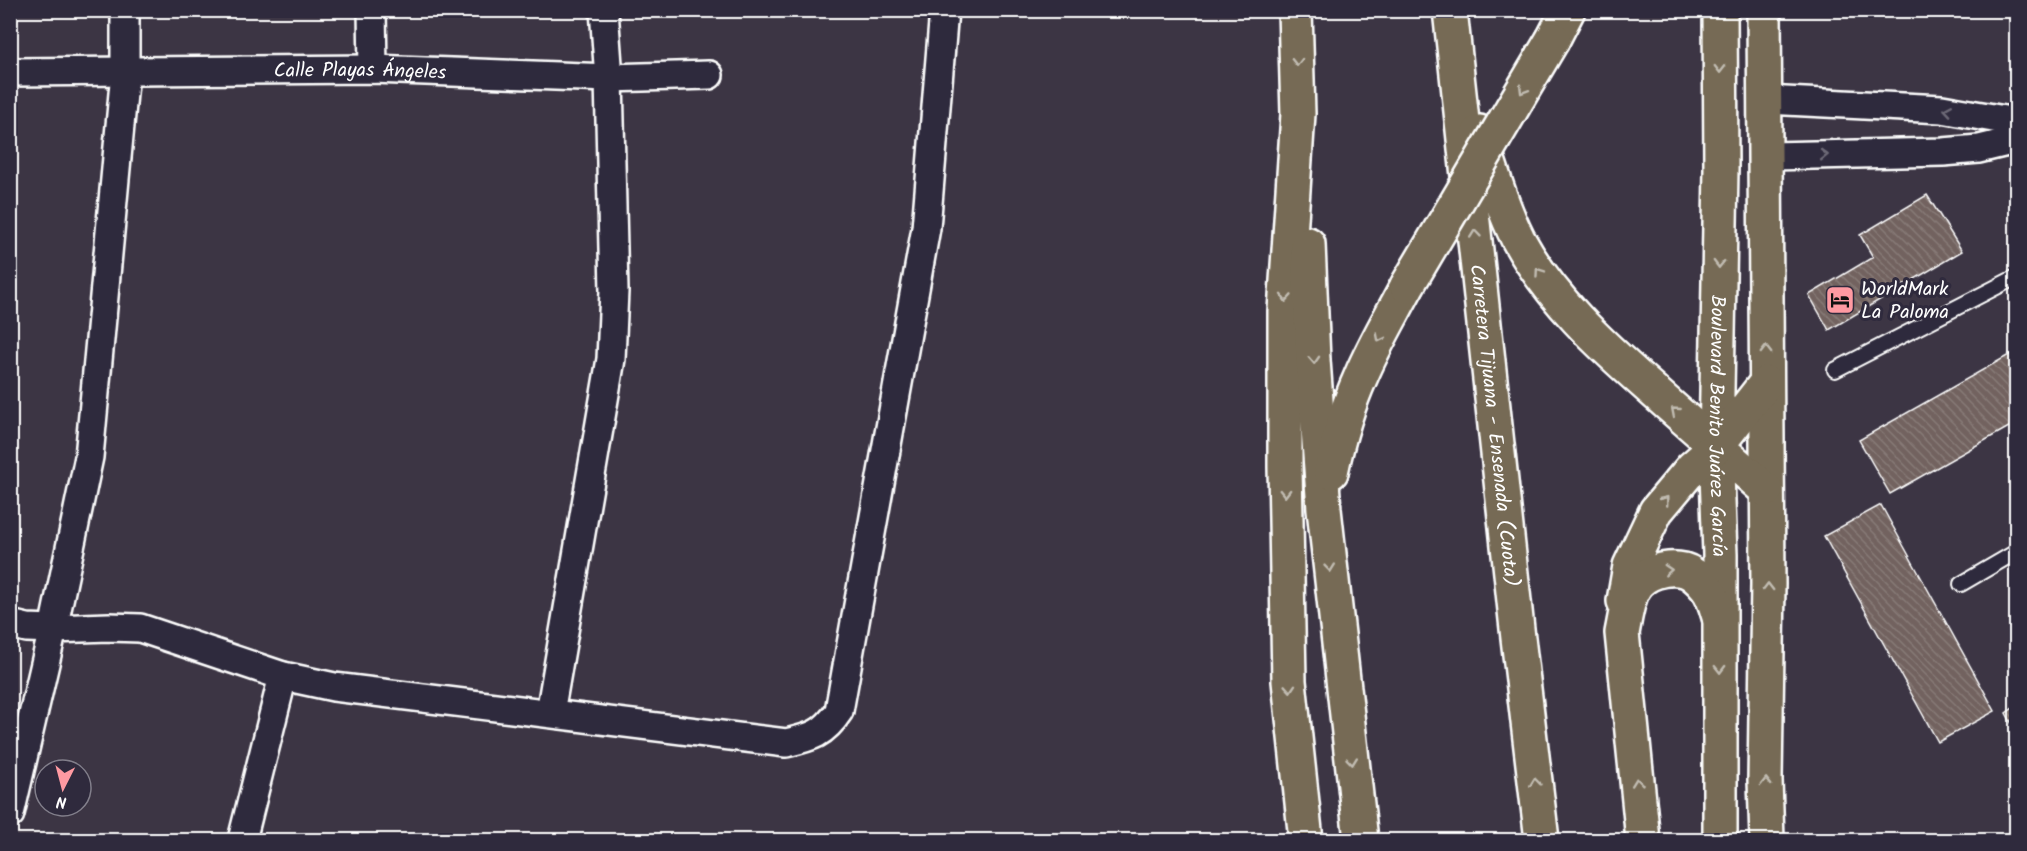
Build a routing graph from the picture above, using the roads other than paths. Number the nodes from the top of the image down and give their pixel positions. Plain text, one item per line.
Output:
1 (125, 10) edge
2 (372, 10) edge
3 (604, 10) edge
4 (945, 10) edge
5 (1295, 10) edge
6 (1450, 10) edge
7 (1568, 10) edge
8 (1720, 10) edge
9 (1764, 10) edge
10 (373, 69) junction
11 (1458, 71) junction
12 (10, 72) edge
13 (125, 72) junction
14 (709, 75) dead end
15 (609, 78) junction
16 (1764, 100) junction
17 (1298, 114) junction
18 (2014, 134) edge
19 (1766, 156) junction
20 (2016, 277) edge
21 (1835, 370) dead end
22 (1766, 383) junction
23 (1716, 447) junction
24 (1767, 490) junction
25 (1324, 509) junction
26 (2016, 552) edge
27 (1961, 584) dead end
28 (1719, 617) junction
29 (10, 624) edge
30 (53, 630) junction
31 (1622, 633) junction
32 (283, 676) junction
33 (550, 713) junction
34 (10, 814) edge
35 (242, 840) edge
36 (1306, 840) edge
37 (1361, 840) edge
38 (1542, 840) edge
39 (1643, 840) edge
40 (1720, 840) edge
41 (1767, 840) edge

1 - 13 street
2 - 10 street
3 - 15 street
4 - 33 street
5 -> 17 main road
6 - 11 main road, Carretera Tijuana - Ensenada (Cuota)
7 -> 25 main road, bridge
8 -> 23 main road, Boulevard Benito Juárez García
9 - 16 main road
10 - 13 street, Calle Playas Ángeles
10 - 15 street, Calle Playas Ángeles
23 -> 11 main road
38 -> 11 main road, Carretera Tijuana - Ensenada (Cuota)
12 - 13 street, Calle Playas Ángeles
13 - 30 street
14 - 15 street, Calle Playas Ángeles
15 - 33 street
18 -> 16 street
16 - 19 main road
17 -> 25 main road
17 -> 36 main road
19 -> 18 street
22 -> 19 main road
20 - 21 lane
22 - 23 main road
22 - 24 main road
23 - 24 main road
23 - 28 main road, Boulevard Benito Juárez García
31 -> 23 main road
41 -> 24 main road
25 -> 37 main road
26 - 27 lane
31 -> 28 main road
28 -> 40 main road, Boulevard Benito Juárez García
29 - 30 street
30 - 32 street
30 - 34 street
39 -> 31 main road
32 - 33 street
32 - 35 street

